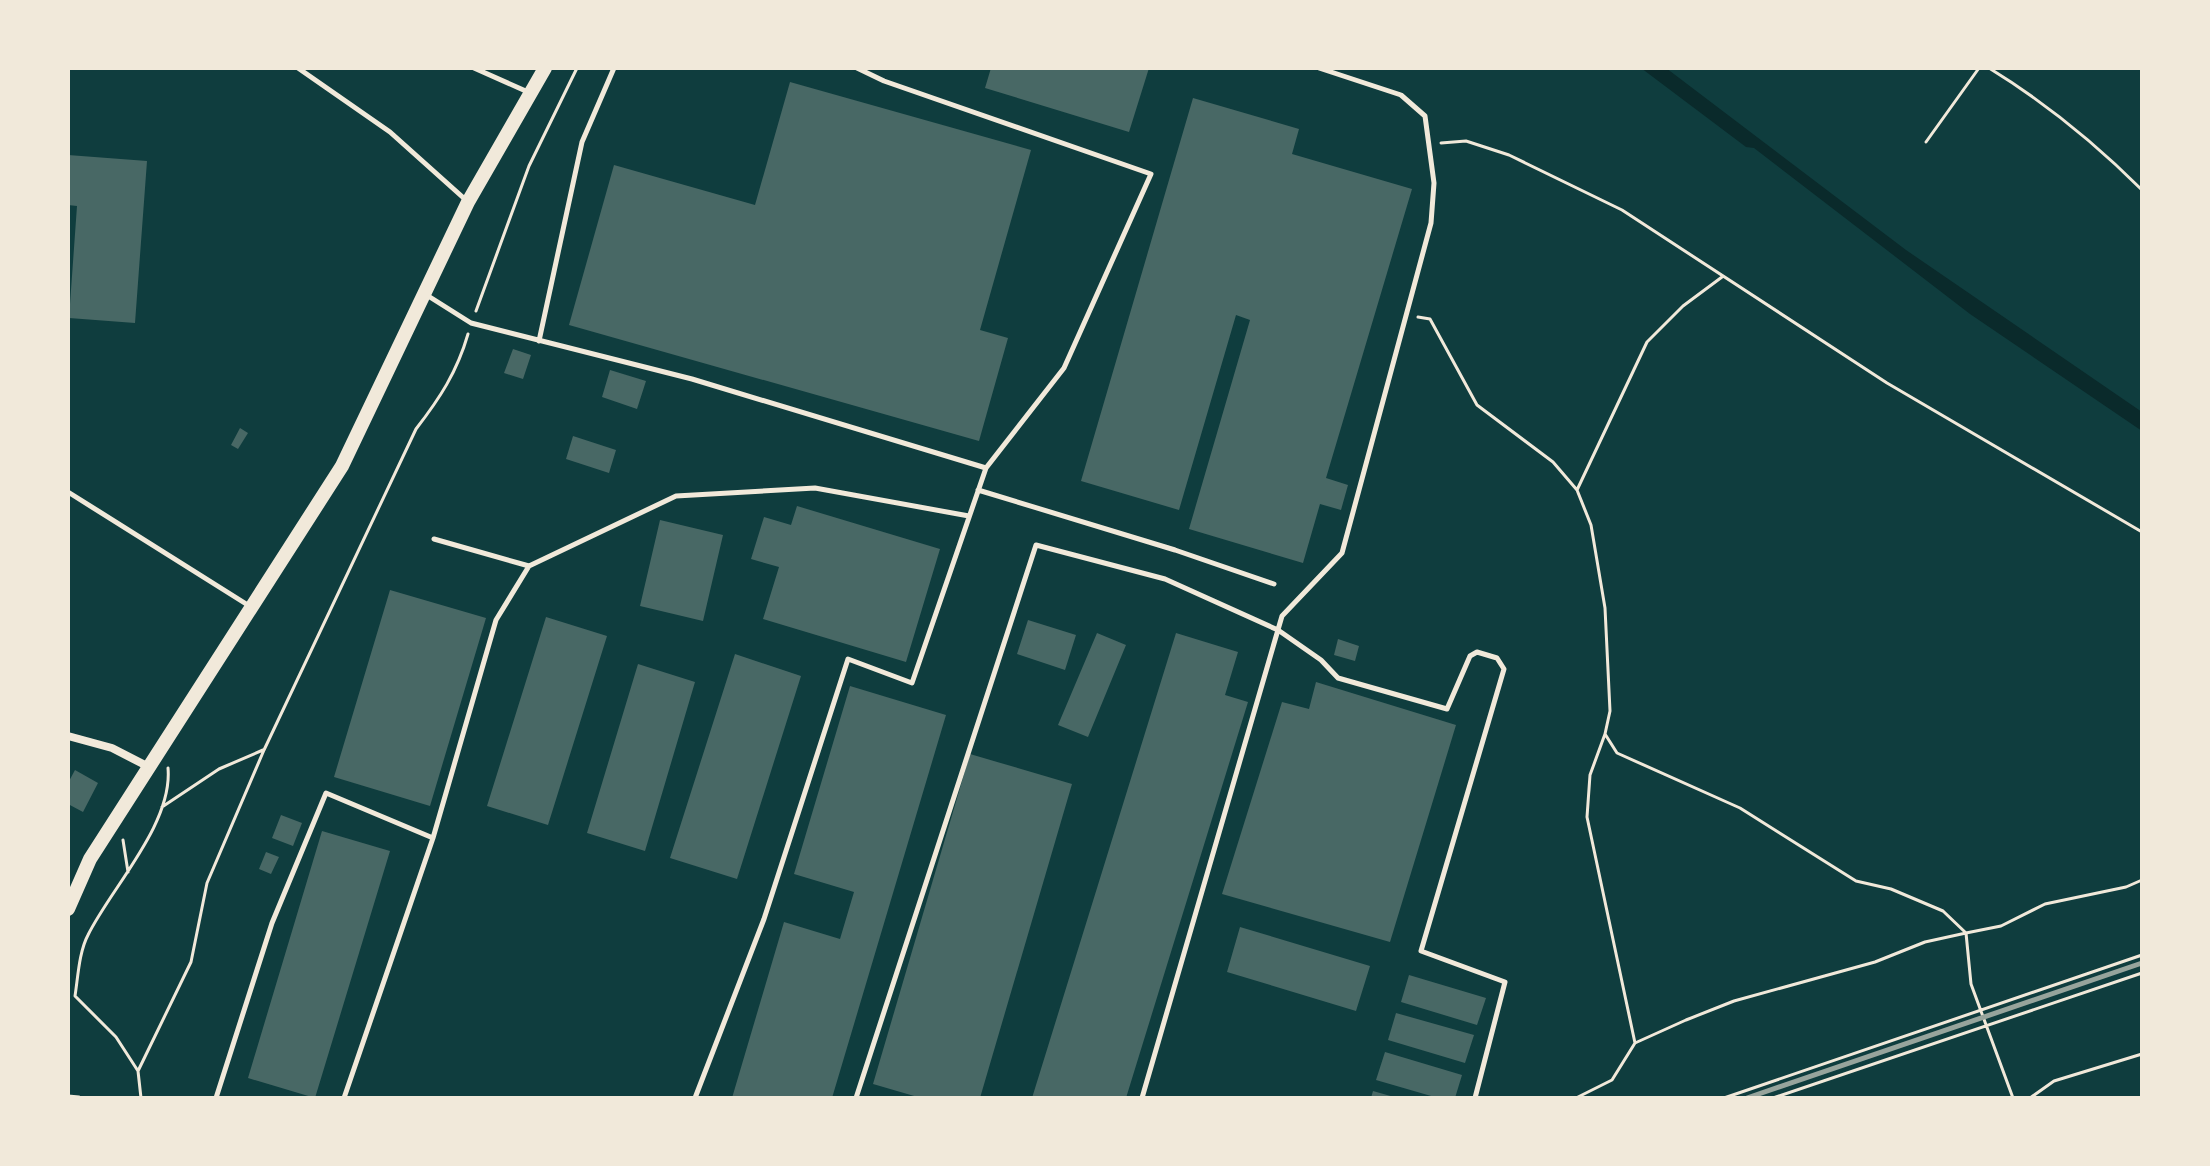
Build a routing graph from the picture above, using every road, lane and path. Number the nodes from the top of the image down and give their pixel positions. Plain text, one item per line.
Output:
1 (298, 68) edge
2 (315, 68) edge
3 (474, 68) edge
4 (545, 68) edge
5 (577, 68) edge
6 (614, 68) edge
7 (857, 68) edge
8 (1319, 68) edge
9 (1979, 68) edge
10 (1989, 68) edge
11 (312, 75) junction
12 (530, 94) junction
13 (1926, 142) dead end
14 (1429, 144) junction
15 (2142, 190) edge
16 (468, 202) junction
17 (1722, 277) junction
18 (423, 292) junction
19 (1406, 314) junction
20 (471, 323) junction
21 (539, 341) junction
22 (986, 468) junction
23 (978, 490) junction
24 (1577, 490) junction
25 (68, 492) edge
26 (969, 516) junction
27 (2142, 532) edge
28 (434, 539) dead end
29 (529, 566) junction
30 (1274, 584) dead end
31 (252, 607) junction
32 (1278, 630) junction
33 (1605, 734) junction
34 (68, 736) edge
35 (264, 750) junction
36 (149, 767) junction
37 (168, 774) dead end
38 (162, 807) junction
39 (119, 814) junction
40 (433, 838) junction
41 (128, 872) junction
42 (2142, 880) edge
43 (68, 909) edge
44 (1966, 933) junction
45 (2142, 955) edge
46 (2142, 973) edge
47 (1981, 1010) junction
48 (1986, 1025) junction
49 (1635, 1043) junction
50 (2142, 1054) edge
51 (138, 1071) junction
52 (68, 1097) edge
53 (79, 1098) edge
54 (141, 1098) edge
55 (216, 1098) edge
56 (344, 1098) edge
57 (695, 1098) edge
58 (856, 1098) edge
59 (1142, 1098) edge
60 (1475, 1098) edge
61 (1576, 1098) edge
62 (1724, 1098) edge
63 (1773, 1098) edge
64 (2013, 1098) edge
65 (2030, 1098) edge

1 - 11 lane
2 - 11 lane
3 - 12 lane
4 - 12 street
5 - 20 path
6 - 21 lane
7 - 22 lane
8 - 14 lane
9 - 13 path
10 - 15 path
11 - 16 lane
12 - 16 street
14 - 17 path
14 - 19 lane
16 - 18 street
17 - 24 path
17 - 27 path
18 - 20 lane
18 - 31 street
19 - 24 path
19 - 32 lane
20 - 21 lane
20 - 35 path
21 - 22 lane
22 - 23 lane
23 - 26 lane
23 - 30 lane
24 - 33 path
25 - 31 lane
26 - 29 lane
26 - 57 lane
28 - 29 lane
29 - 40 lane
31 - 36 street
32 - 58 lane
32 - 59 lane
32 - 60 lane
33 - 44 path
33 - 49 path
34 - 36 street
35 - 38 path
35 - 51 path
36 - 39 street
37 - 38 path
38 - 41 path
39 - 41 path
39 - 43 street
40 - 55 lane
40 - 56 lane
41 - 51 path
42 - 44 path
44 - 47 path
44 - 49 path
45 - 47 path
46 - 48 path
47 - 48 path
47 - 62 path
48 - 63 path
48 - 64 path
49 - 61 path
50 - 65 path
51 - 54 path
52 - 53 lane

